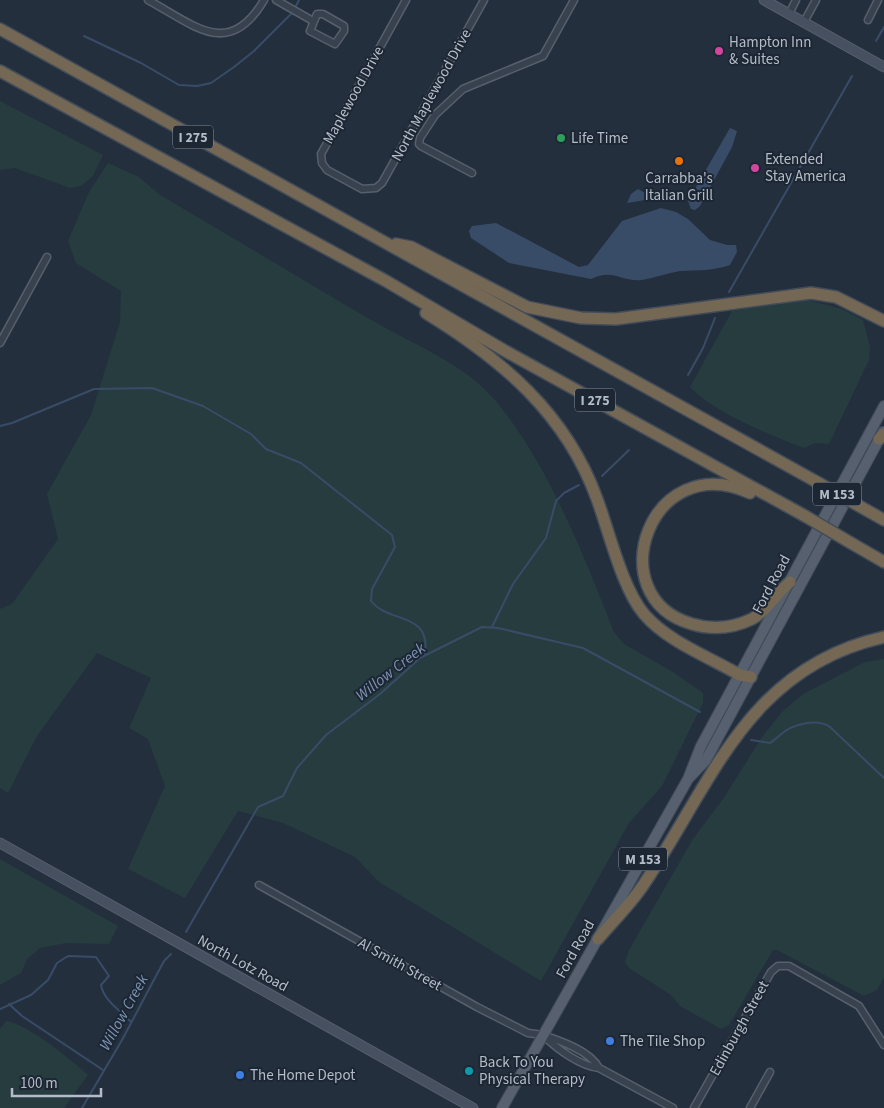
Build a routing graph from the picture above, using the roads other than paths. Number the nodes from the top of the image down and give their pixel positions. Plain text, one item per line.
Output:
1 (148, 0) edge
2 (264, 0) edge
3 (276, 0) edge
4 (406, 0) edge
5 (484, 0) edge
6 (574, 0) edge
7 (764, 0) edge
8 (796, 0) edge
9 (816, 0) edge
10 (878, 0) edge
11 (789, 14) junction
12 (868, 20) dead end
13 (313, 21) junction
14 (804, 22) junction
15 (0, 29) edge
16 (884, 67) edge
17 (0, 71) edge
18 (472, 173) dead end
19 (376, 188) joint
20 (387, 243) junction
21 (47, 257) dead end
22 (386, 281) junction
23 (884, 321) edge
24 (0, 343) edge
25 (884, 406) edge
26 (882, 434) edge
27 (800, 513) junction
28 (884, 520) edge
29 (884, 562) edge
30 (790, 582) junction
31 (884, 637) edge
32 (745, 676) junction
33 (0, 843) edge
34 (259, 885) dead end
35 (598, 939) junction
36 (543, 1035) junction
37 (884, 1044) edge
38 (770, 1072) dead end
39 (473, 1108) edge
40 (502, 1108) edge
41 (673, 1108) edge
42 (694, 1108) edge
43 (750, 1108) edge

1 - 2 street
3 - 13 street
4 - 19 street, Maplewood Drive
5 - 19 street, North Maplewood Drive
6 - 18 street
7 - 11 street
8 - 11 street
9 - 14 street
10 - 12 street
11 - 14 street
13 - 13 street
14 - 16 street
15 - 20 highway, I 275
17 - 22 highway, I 275
20 - 23 highway
20 - 28 highway, I 275, bridge
21 - 24 street
22 - 27 highway, I 275
22 - 32 highway
25 - 30 main road, Ford Road / M 153
26 - 32 main road, Ford Road / M 153
27 - 29 highway, I 275, bridge
27 - 30 highway
30 - 32 main road, Ford Road / M 153
31 - 35 highway
32 - 35 main road, Ford Road / M 153
33 - 39 street, North Lotz Road
34 - 36 street, Al Smith Street
35 - 36 main road, Ford Road / M 153
36 - 40 main road, Ford Road / M 153
36 - 41 street, Al Smith Street
37 - 42 street, Edinburgh Street
38 - 43 street

